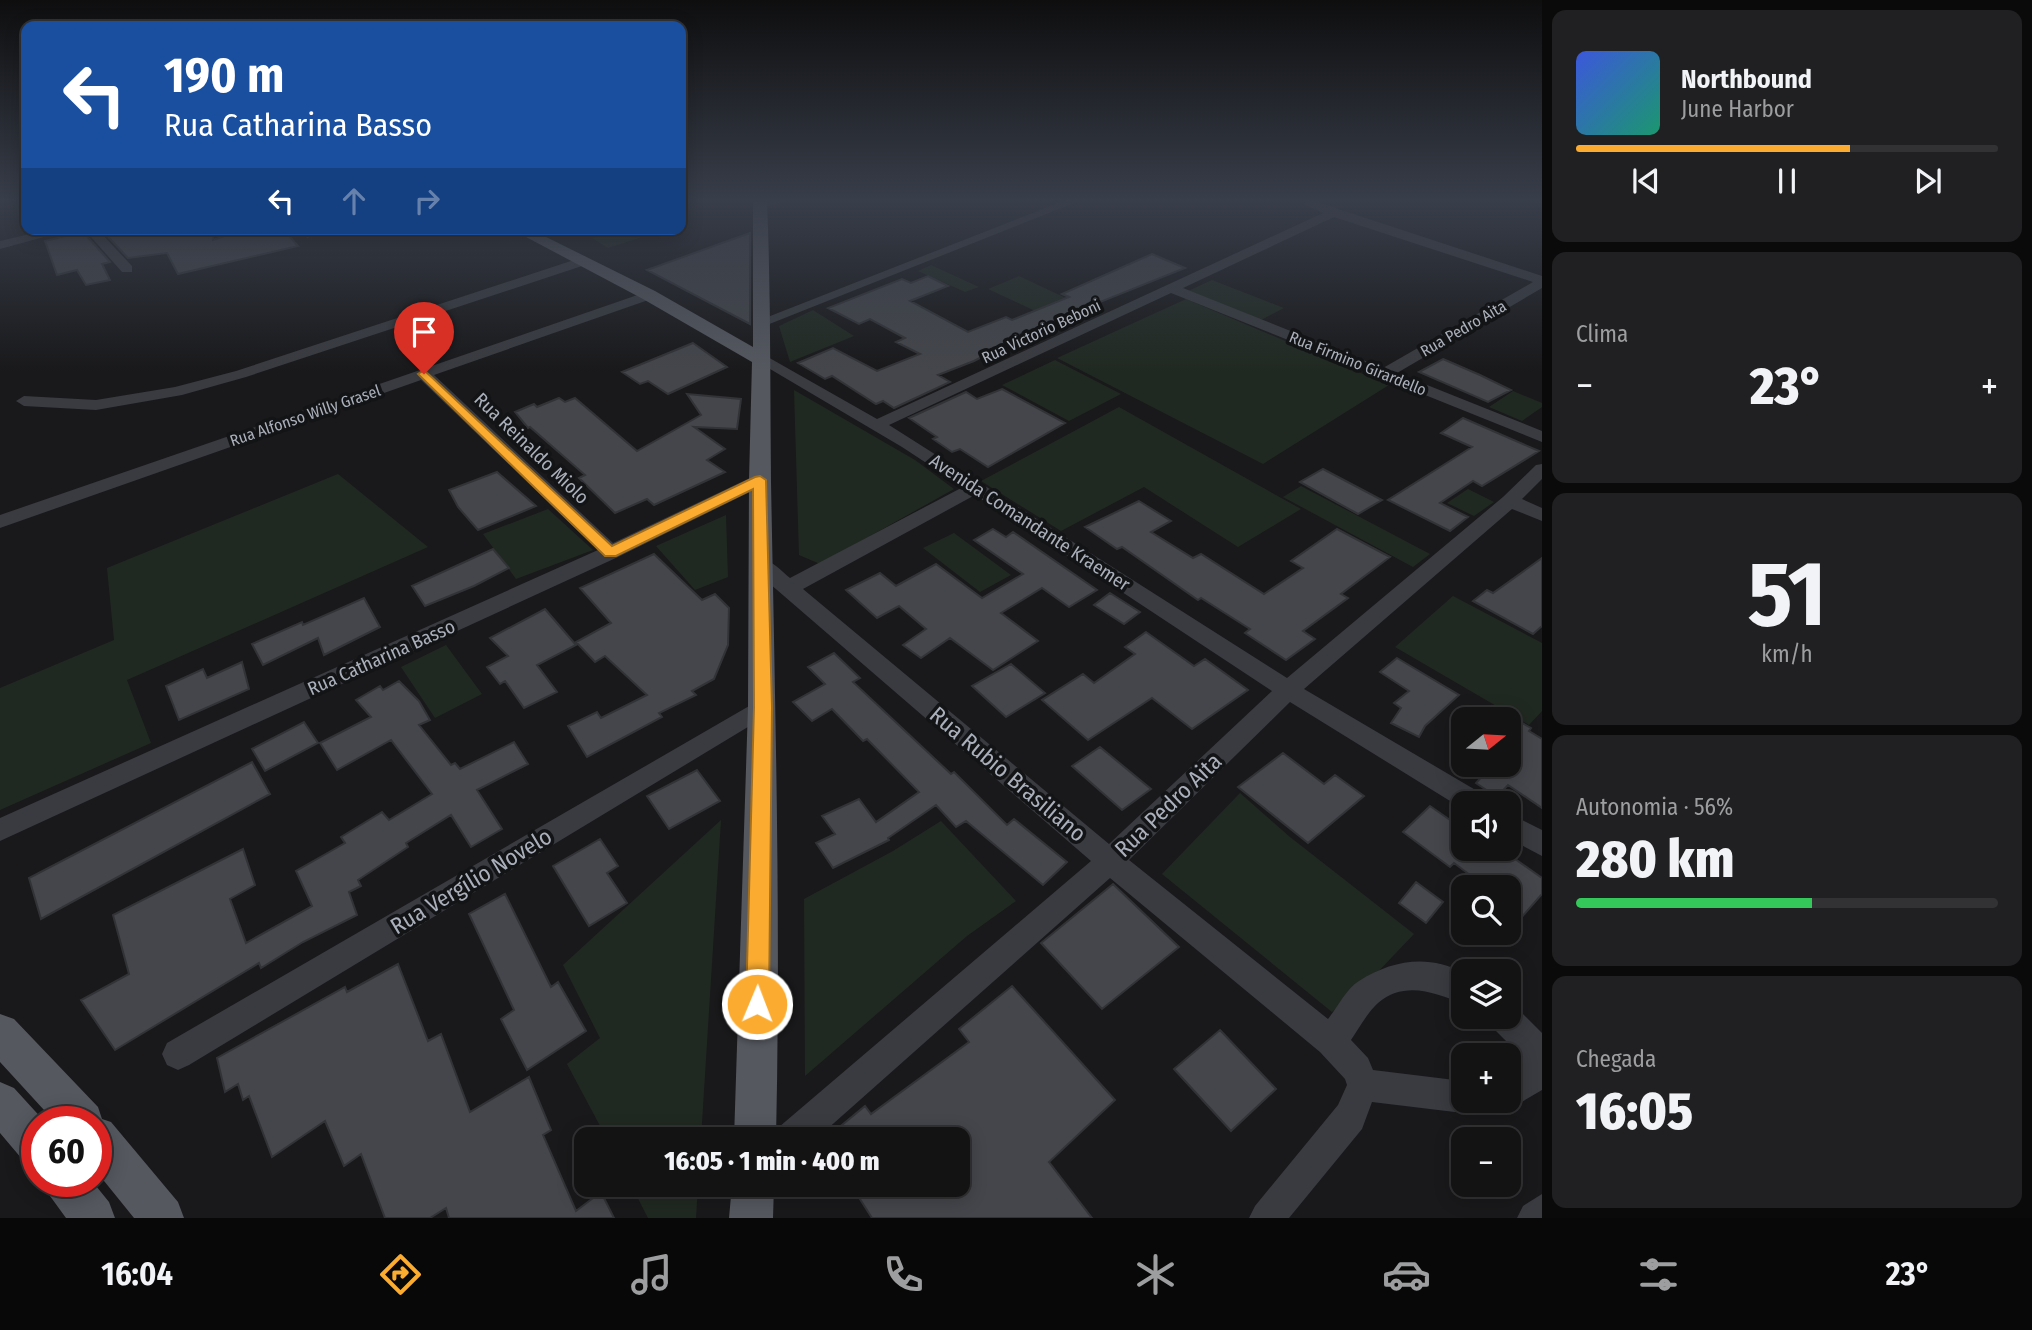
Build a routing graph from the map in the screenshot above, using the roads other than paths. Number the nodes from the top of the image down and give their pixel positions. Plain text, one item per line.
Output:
1 (117, 258) edge
2 (761, 258) edge
3 (928, 258) edge
4 (1239, 258) edge
5 (1471, 258) edge
6 (580, 259) joint
7 (127, 269) dead end
8 (1542, 281) edge
9 (1173, 289) junction
10 (649, 295) junction
11 (762, 323) junction
12 (761, 359) junction
13 (424, 374) junction
14 (1384, 374) junction
15 (24, 401) dead end
16 (877, 425) junction
17 (1542, 437) edge
18 (1542, 469) edge
19 (760, 480) junction
20 (977, 487) junction
21 (1510, 501) junction
22 (1542, 515) edge
23 (0, 522) edge
24 (611, 552) junction
25 (761, 565) junction
26 (788, 588) junction
27 (1288, 690) junction
28 (763, 707) junction
29 (1455, 791) edge
30 (0, 830) edge
31 (1521, 832) edge
32 (1542, 844) edge
33 (1110, 860) junction
34 (1451, 982) edge
35 (1516, 1029) edge
36 (0, 1033) edge
37 (1331, 1041) junction
38 (178, 1054) dead end
39 (1360, 1077) junction
40 (1521, 1085) edge
41 (1451, 1095) edge
42 (0, 1102) edge
43 (68, 1106) edge
44 (21, 1126) edge
45 (755, 1127) edge
46 (805, 1127) edge
47 (112, 1157) edge
48 (77, 1197) edge
49 (752, 1197) edge
50 (1542, 1212) edge
51 (93, 1218) edge
52 (162, 1218) edge
53 (751, 1218) edge
54 (1267, 1218) edge
55 (1535, 1218) edge

1 - 7 street
2 - 11 main road
3 - 11 street
4 - 9 street, Rua Victorio Beboni
5 - 8 street, Rua Pedro Aita
6 - 10 main road, Avenida Comandante Kraemer
6 - 15 street
8 - 14 street, Rua Pedro Aita
9 - 14 street, Rua Firmino Girardello
9 - 16 street, Rua Victorio Beboni
10 - 12 main road, Avenida Comandante Kraemer
10 - 13 street, Rua Alfonso Willy Grasel
11 - 12 main road
12 - 16 street, Avenida Comandante Kraemer
12 - 19 main road
13 - 23 street, Rua Alfonso Willy Grasel
13 - 24 street, Rua Reinaldo Miolo
14 - 17 street, Rua Firmino Girardello
16 - 20 street, Avenida Comandante Kraemer
18 - 21 street, Rua Pedro Aita
19 - 24 street, Rua Catharina Basso
19 - 25 main road
20 - 26 street
20 - 27 street, Avenida Comandante Kraemer
21 - 22 street
21 - 27 street, Rua Pedro Aita
24 - 30 street, Rua Catharina Basso
25 - 26 street, Rua Rubio Brasiliano
25 - 28 main road
26 - 33 street, Rua Rubio Brasiliano
27 - 29 street, Avenida Comandante Kraemer
27 - 33 street, Rua Pedro Aita
28 - 38 street, Rua Vergílio Novelo
28 - 45 main road
31 - 32 street
33 - 37 street, Rua Rubio Brasiliano
33 - 46 street, Rua Pedro Aita
34 - 37 street
35 - 40 street
36 - 43 main road
37 - 39 street, Rua Rubio Brasiliano
39 - 41 street
39 - 54 street
42 - 44 main road
47 - 52 main road
48 - 51 main road
49 - 53 main road
50 - 55 street

